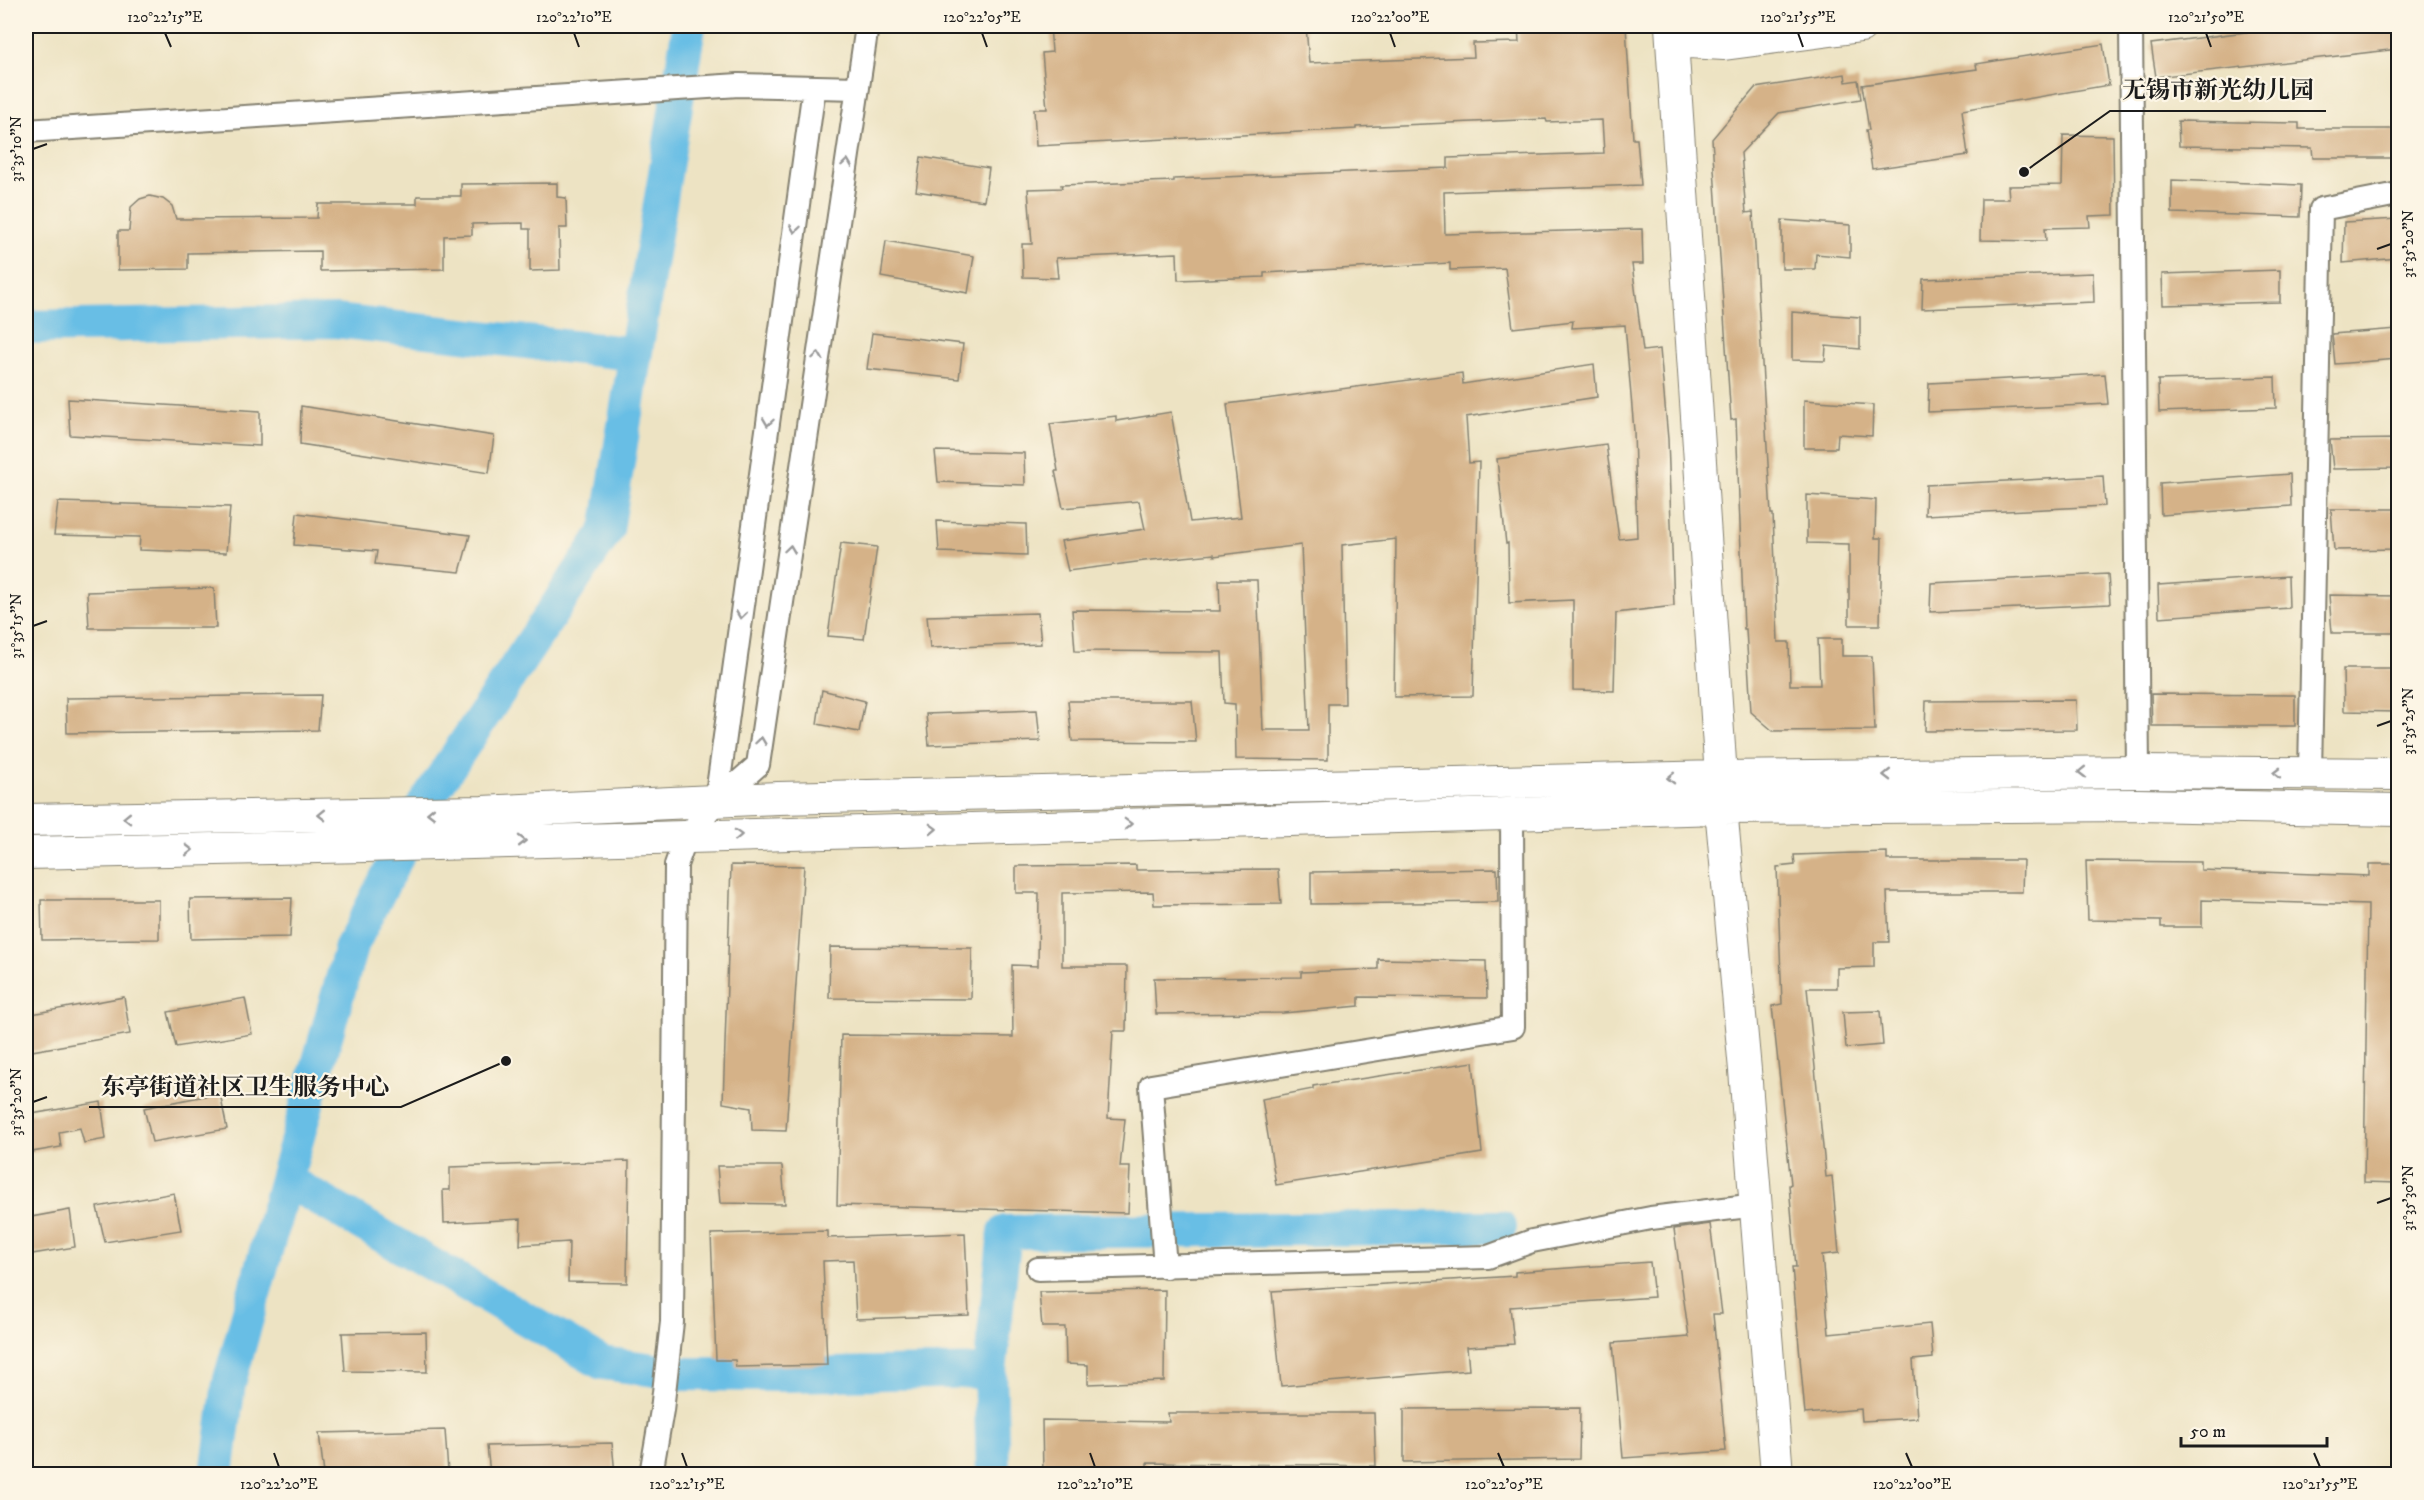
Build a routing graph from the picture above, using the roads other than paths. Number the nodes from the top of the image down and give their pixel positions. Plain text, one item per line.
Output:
1 (867, 26) edge
2 (1723, 26) edge
3 (1861, 26) edge
4 (2131, 26) edge
5 (1672, 33) edge
6 (814, 88) junction
7 (858, 88) junction
8 (26, 131) edge
9 (2398, 194) edge
10 (2138, 772) junction
11 (2310, 773) junction
12 (2398, 774) edge
13 (1721, 777) junction
14 (716, 802) junction
15 (1721, 808) junction
16 (2398, 810) edge
17 (1512, 813) junction
18 (26, 820) edge
19 (686, 837) junction
20 (26, 853) edge
21 (1756, 1205) junction
22 (1165, 1266) junction
23 (1038, 1269) dead end
24 (651, 1474) edge
25 (1777, 1474) edge

1 - 7 street
2 - 5 main road
3 - 5 main road
4 - 10 street
5 - 13 main road
6 - 7 street
6 - 8 street
6 -> 14 street
14 -> 7 street
9 - 11 street
11 -> 10 main road
10 -> 13 main road
11 - 12 main road
13 -> 14 main road
13 - 15 main road
14 -> 18 main road
14 - 19 street
15 - 16 main road
15 - 17 main road
15 - 21 main road
19 -> 17 main road
17 - 22 street
20 -> 19 main road
19 - 24 street
21 - 22 street
21 - 25 main road
22 - 23 street

